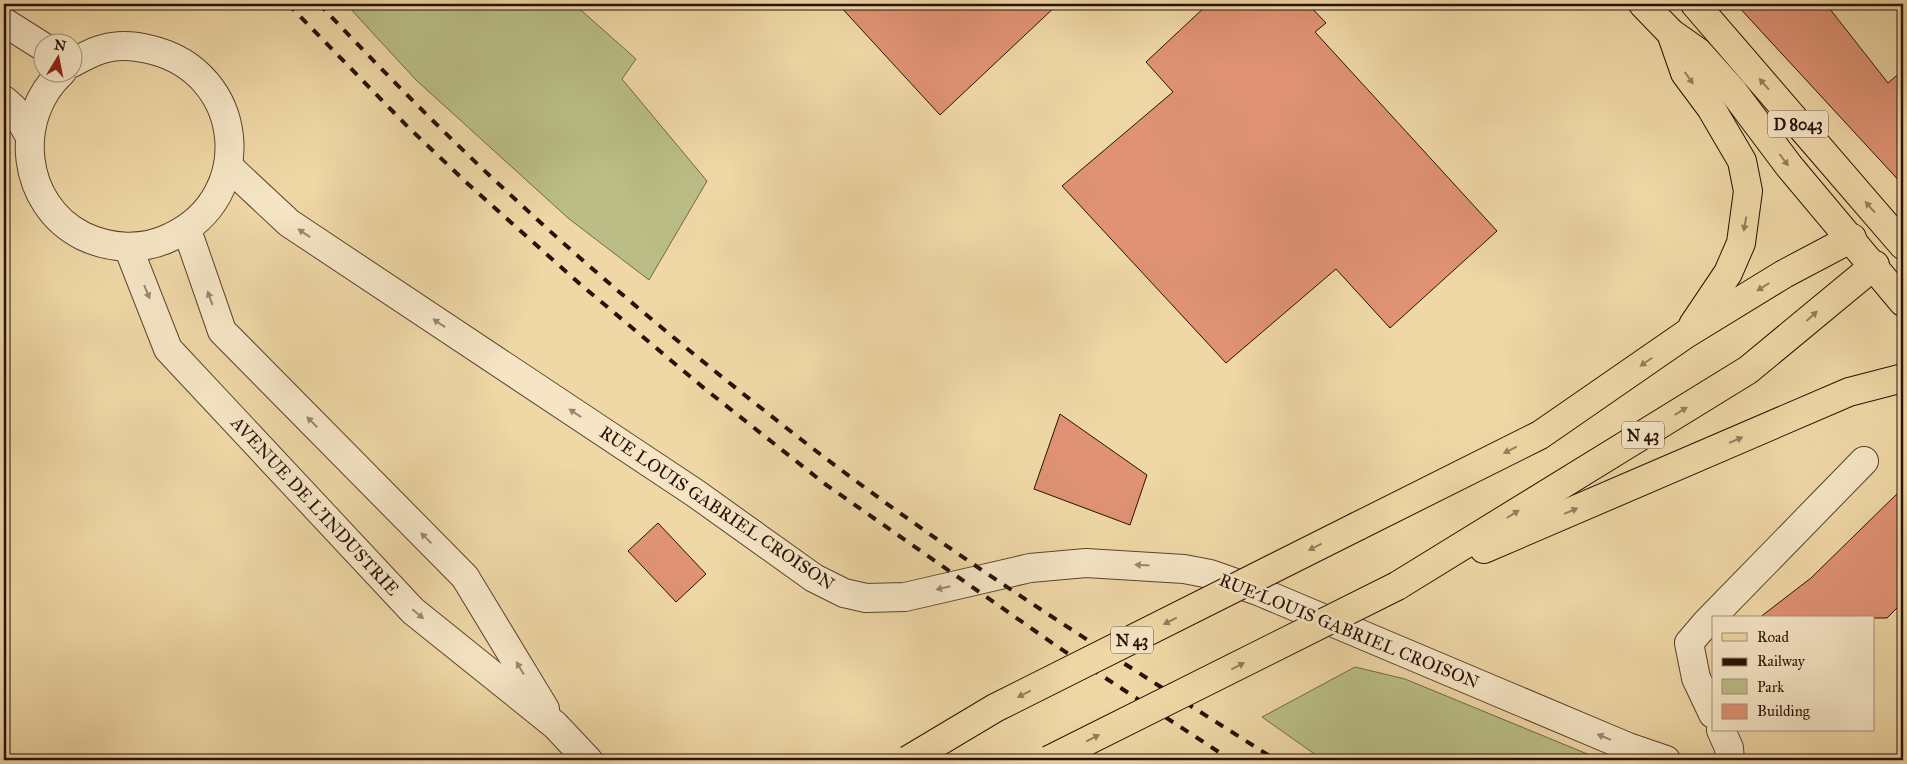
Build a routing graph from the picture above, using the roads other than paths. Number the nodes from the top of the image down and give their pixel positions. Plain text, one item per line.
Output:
1 (1643, 4) edge
2 (1695, 4) edge
3 (4, 22) edge
4 (1671, 33) junction
5 (32, 40) edge
6 (82, 59) edge
7 (52, 82) edge
8 (4, 100) edge
9 (29, 135) junction
10 (228, 166) junction
11 (187, 230) junction
12 (1852, 238) junction
13 (1903, 244) edge
14 (128, 247) junction
15 (1875, 266) junction
16 (1903, 302) edge
17 (1686, 334) junction
18 (1903, 378) edge
19 (1864, 461) dead end
20 (1397, 586) junction
21 (1713, 616) edge
22 (1712, 617) edge
23 (1712, 712) edge
24 (555, 725) junction
25 (1722, 732) edge
26 (588, 760) edge
27 (908, 760) edge
28 (1049, 760) edge
29 (1666, 760) edge
30 (1730, 760) edge

1 - 4 main road
13 -> 2 main road, D 8043
3 - 5 street
4 -> 12 main road
4 -> 17 main road
6 - 10 street
7 - 9 street
8 - 9 street
9 - 14 street
10 - 11 street
29 -> 10 street, RUE LOUIS GABRIEL CROISON
11 - 14 street
24 -> 11 street, AVENUE DE L'INDUSTRIE
12 - 13 main road
12 - 15 main road
12 -> 17 main road, N 43
13 - 15 main road, N 43
14 -> 24 street, AVENUE DE L'INDUSTRIE
15 - 16 main road
20 -> 15 main road, N 43
17 -> 27 main road, N 43, bridge
20 -> 18 main road
19 - 21 street
28 -> 20 main road, N 43, bridge
22 - 23 street
24 - 26 street, AVENUE DE L'INDUSTRIE
25 - 30 street

